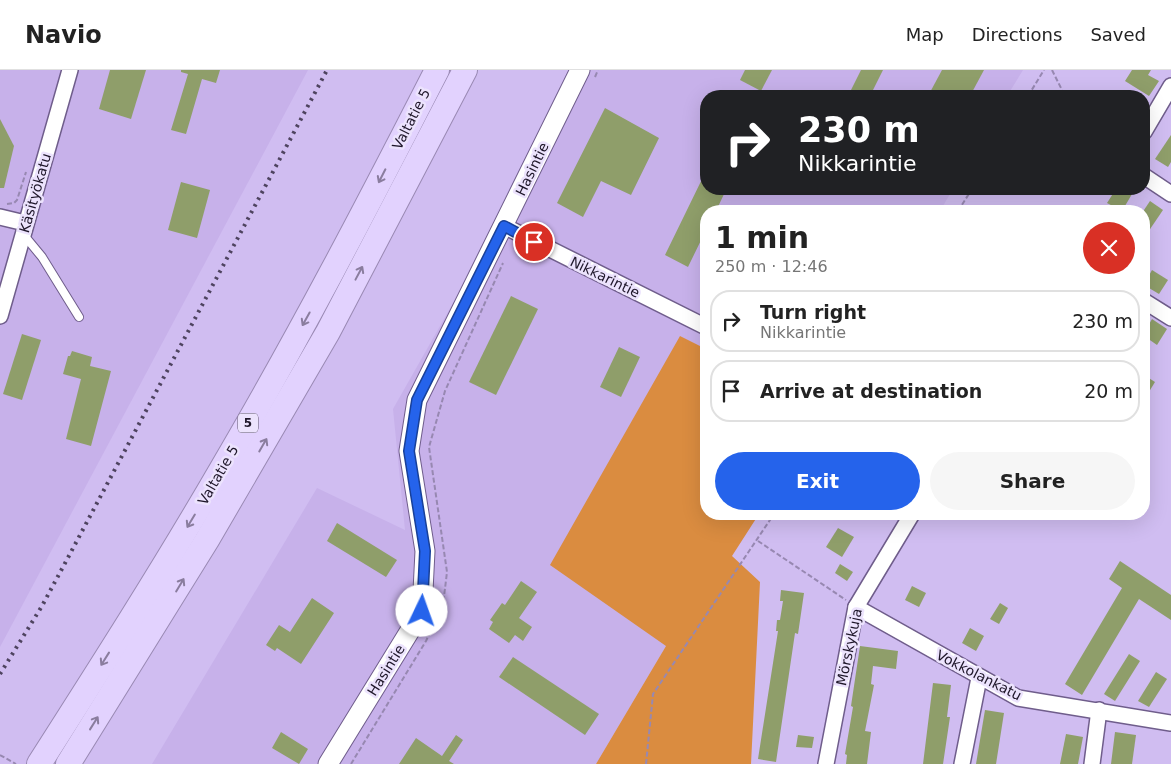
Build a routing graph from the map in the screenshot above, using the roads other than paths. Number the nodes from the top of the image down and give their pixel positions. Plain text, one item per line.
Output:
1 (70, 70) edge
2 (436, 70) edge
3 (465, 70) edge
4 (587, 74) edge
5 (1171, 86) edge
6 (1150, 122) edge
7 (1150, 180) edge
8 (1171, 194) edge
9 (0, 217) edge
10 (504, 226) junction
11 (24, 229) junction
12 (1150, 304) edge
13 (1169, 313) edge
14 (0, 316) edge
15 (79, 317) dead end
16 (700, 324) edge
17 (908, 520) edge
18 (856, 606) junction
19 (979, 678) junction
20 (1099, 710) junction
21 (1171, 723) edge
22 (39, 764) edge
23 (68, 764) edge
24 (328, 764) edge
25 (826, 764) edge
26 (962, 764) edge
27 (1092, 764) edge

1 - 11 street, Käsityökatu
2 -> 22 highway, Valtatie 5 / 5
23 -> 3 highway, Valtatie 5 / 5
4 - 10 street, Hasintie
5 - 6 street
7 - 8 street
9 - 11 street
10 - 16 street, Nikkarintie
10 - 24 street, Hasintie
11 - 14 street, Käsityökatu
11 - 15 lane
12 - 13 street
17 - 18 street, Mörskykuja
18 - 19 street, Vokkolankatu
18 - 25 street, Mörskykuja
19 - 20 street, Vokkolankatu
19 - 26 street
20 - 21 street, Vokkolankatu
20 - 27 street

